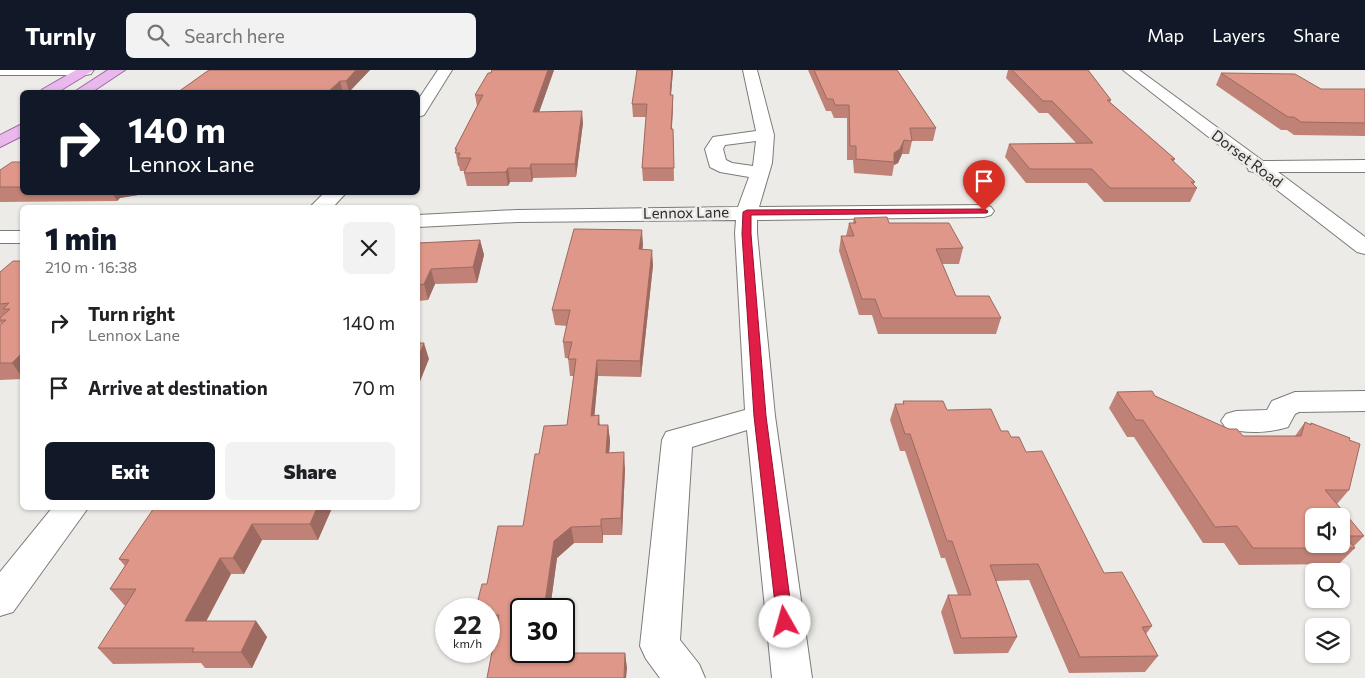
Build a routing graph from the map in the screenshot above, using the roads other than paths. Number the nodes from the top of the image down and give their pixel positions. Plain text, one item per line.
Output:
1 (87, 70) edge
2 (118, 70) edge
3 (445, 70) edge
4 (750, 70) edge
5 (1130, 70) edge
6 (0, 71) edge
7 (52, 90) edge
8 (85, 90) edge
9 (420, 109) edge
10 (20, 130) edge
11 (765, 135) junction
12 (0, 142) edge
13 (1365, 166) edge
14 (1256, 167) junction
15 (760, 173) junction
16 (334, 195) edge
17 (323, 205) edge
18 (984, 211) dead end
19 (747, 212) junction
20 (420, 221) edge
21 (0, 237) edge
22 (20, 237) edge
23 (1365, 247) edge
24 (1365, 401) edge
25 (760, 416) junction
26 (1236, 421) dead end
27 (70, 510) edge
28 (0, 600) edge
29 (686, 678) edge
30 (792, 678) edge

1 - 2 main road
1 - 6 street
1 - 7 main road
2 - 8 main road
3 - 9 street
4 - 11 street
5 - 14 street, Dorset Road
10 - 12 main road
11 - 15 street
11 - 15 street
13 - 14 street
14 - 23 street, Dorset Road
15 - 19 street
16 - 17 street
18 - 19 street, Lennox Lane
19 - 20 street, Lennox Lane
19 - 25 street
21 - 22 street
24 - 26 street
25 - 29 street
25 - 30 street
27 - 28 street

